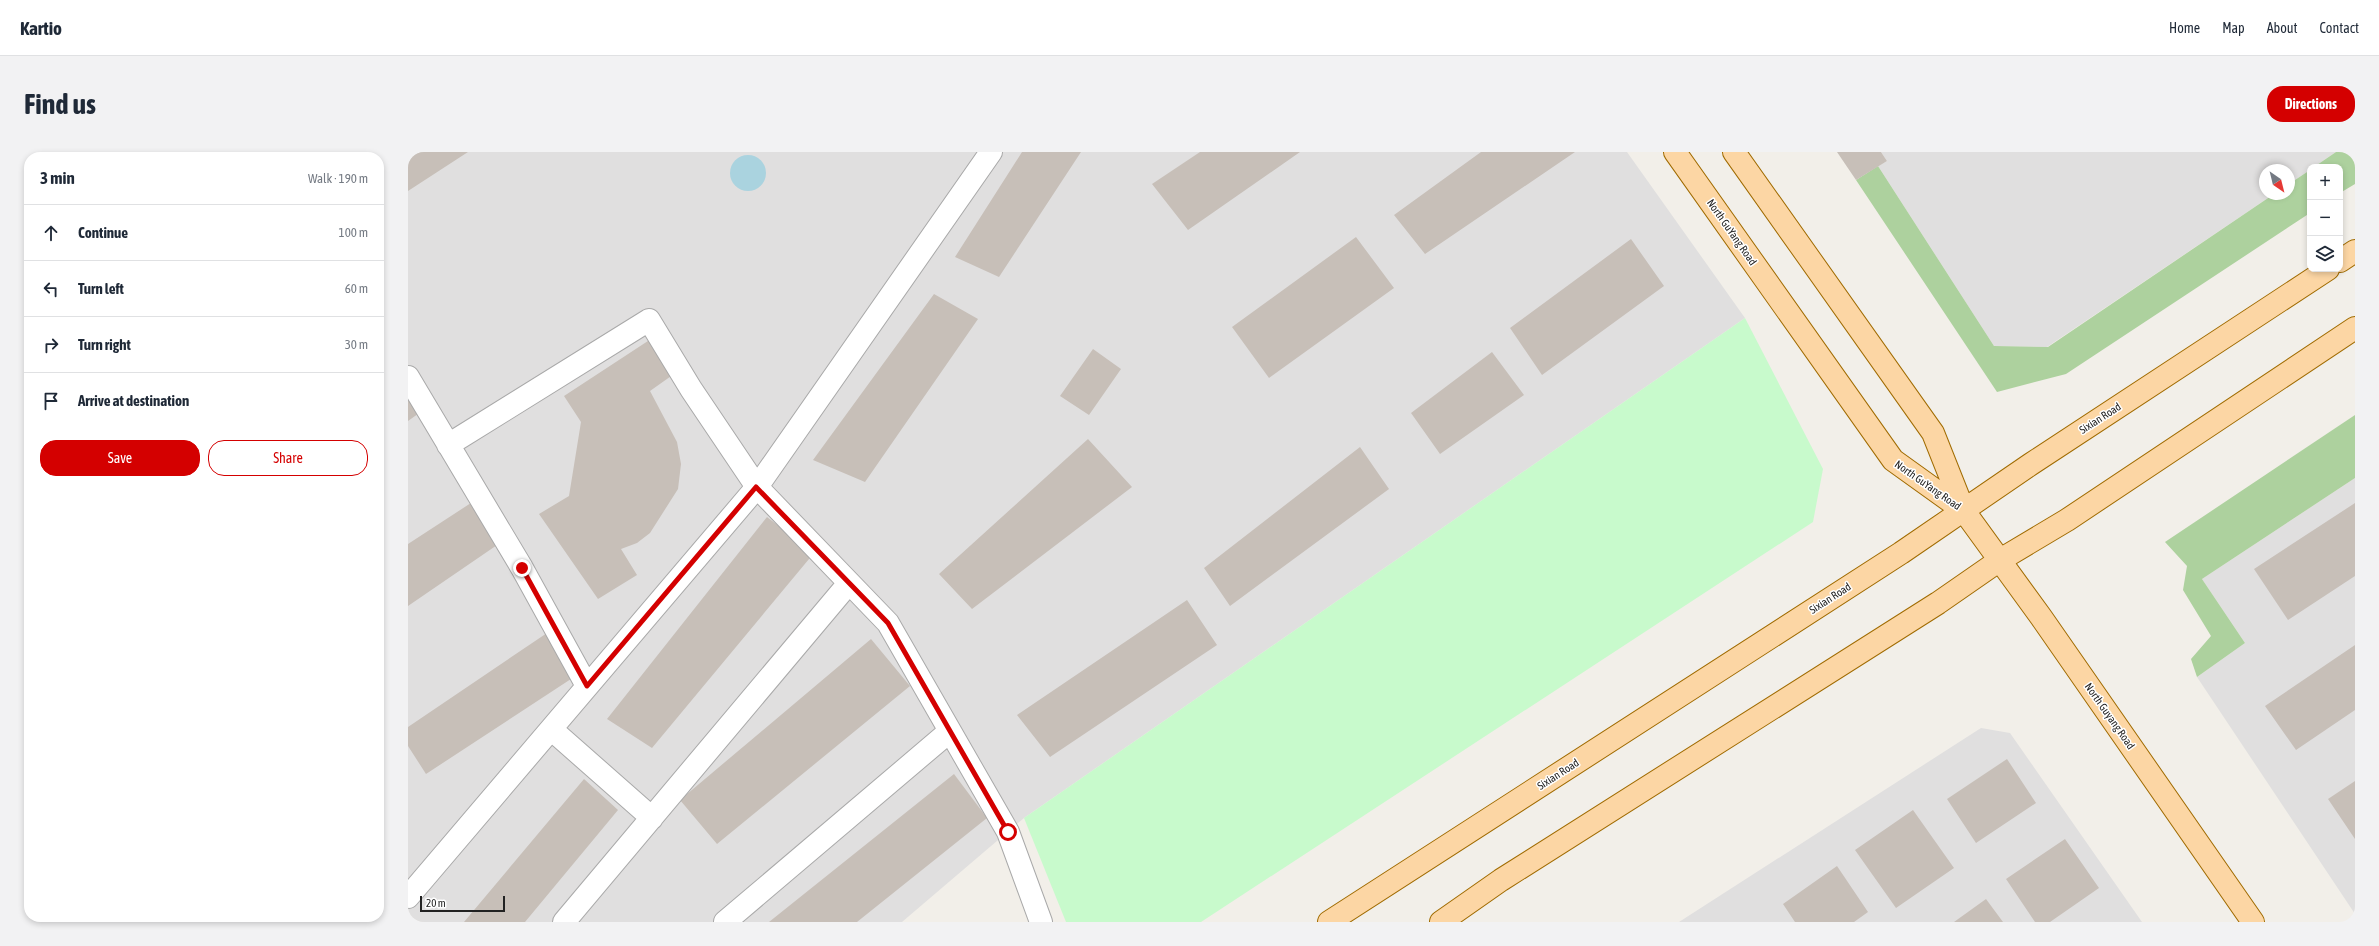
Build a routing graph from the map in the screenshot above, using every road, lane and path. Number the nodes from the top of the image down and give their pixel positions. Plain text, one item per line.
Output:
1 (991, 152) edge
2 (1675, 152) edge
3 (1734, 152) edge
4 (2355, 251) edge
5 (2343, 259) edge
6 (2323, 272) edge
7 (2355, 328) edge
8 (408, 377) edge
9 (448, 445) junction
10 (756, 487) junction
11 (1964, 511) junction
12 (2000, 560) junction
13 (849, 583) junction
14 (587, 686) junction
15 (551, 729) junction
16 (950, 731) junction
17 (652, 818) junction
18 (408, 897) edge
19 (564, 922) edge
20 (724, 922) edge
21 (1041, 922) edge
22 (1329, 922) edge
23 (1441, 922) edge
24 (2254, 922) edge

1 - 10 lane
2 - 11 main road, North GuYang Road
3 - 11 main road, North GuYang Road
4 - 5 main road
6 - 11 main road, Sixian Road
7 - 12 main road
8 - 9 lane
9 - 10 lane
9 - 14 lane
10 - 13 lane
10 - 14 lane
11 - 12 main road, North Guyang Road
11 - 22 main road, Sixian Road
12 - 23 main road
12 - 24 main road, North Guyang Road
13 - 16 lane
13 - 17 lane
14 - 15 lane
15 - 17 lane
15 - 18 lane
16 - 20 lane
16 - 21 lane
17 - 19 lane

